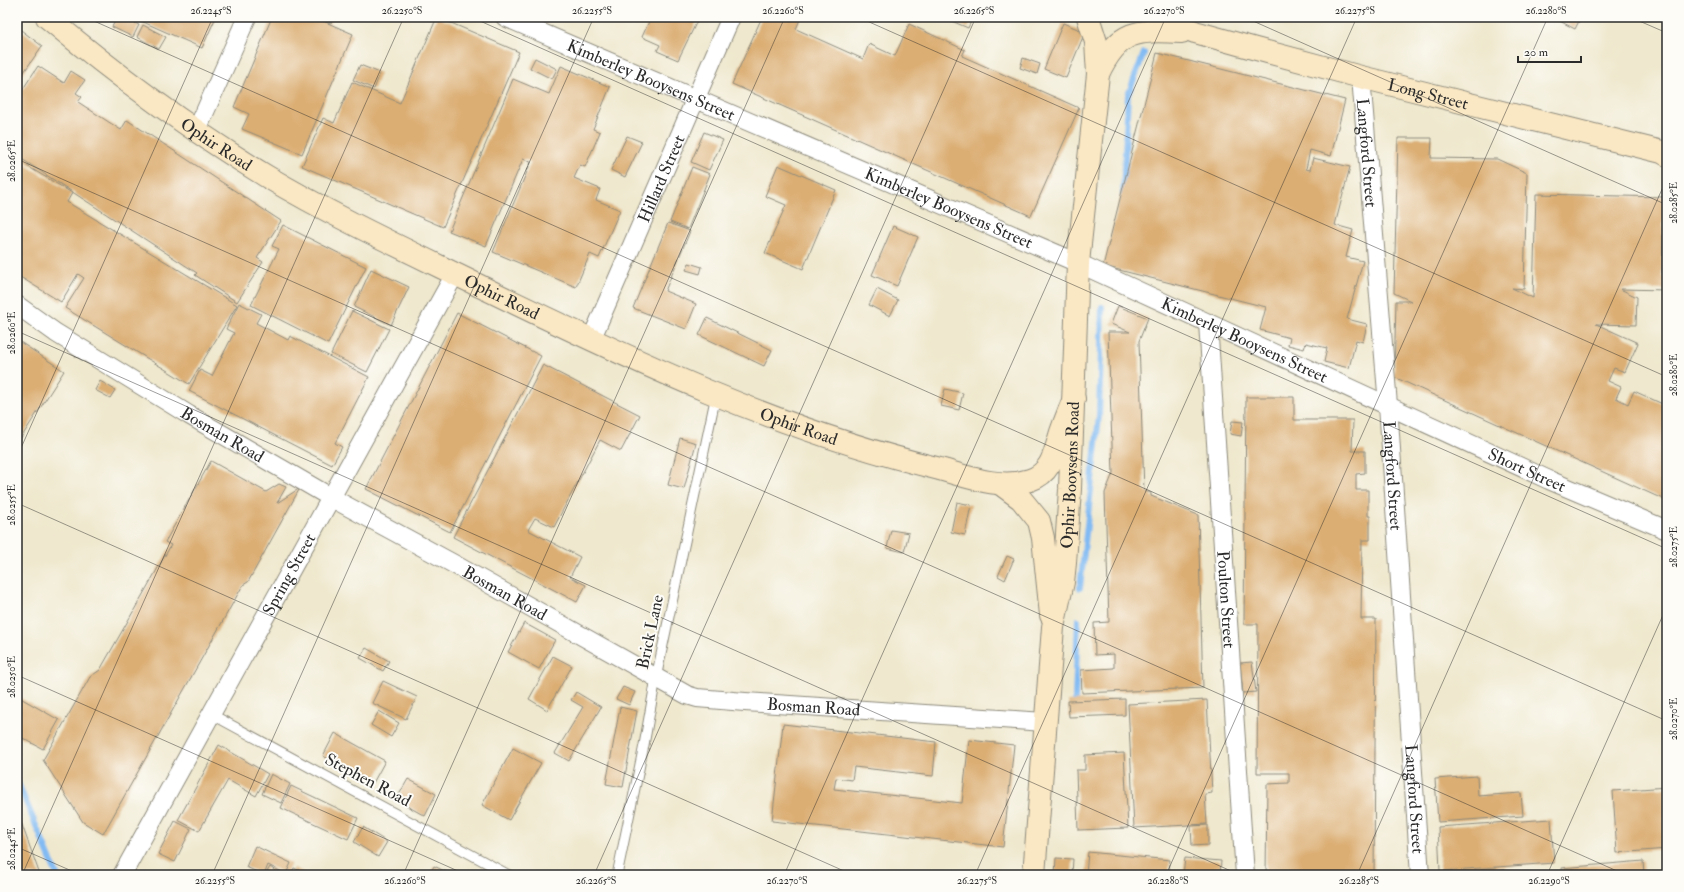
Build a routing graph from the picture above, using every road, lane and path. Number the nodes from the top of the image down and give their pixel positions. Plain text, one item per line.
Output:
1 (47, 17) edge
2 (246, 17) edge
3 (505, 17) edge
4 (731, 17) edge
5 (1088, 17) edge
6 (1158, 17) edge
7 (1195, 32) junction
8 (1098, 74) junction
9 (1361, 77) junction
10 (696, 98) junction
11 (196, 132) junction
12 (1665, 153) edge
13 (1078, 263) junction
14 (455, 274) junction
15 (17, 305) edge
16 (1208, 323) junction
17 (591, 340) junction
18 (716, 395) junction
19 (1074, 399) junction
20 (1388, 405) junction
21 (1002, 485) junction
22 (332, 498) junction
23 (1667, 530) edge
24 (1053, 628) junction
25 (656, 678) junction
26 (211, 714) junction
27 (1045, 722) junction
28 (122, 875) edge
29 (509, 875) edge
30 (617, 875) edge
31 (1034, 875) edge
32 (1245, 875) edge
33 (1420, 875) edge

1 - 11 street, Ophir Road
2 - 11 street
3 - 10 street, Kimberley Booysens Street
4 - 10 street, Hillard Street
5 - 8 street
6 - 7 street
7 - 8 street
7 - 9 street, Long Street
8 - 13 street, Ophir Booysens Road
9 - 12 street, Long Street
9 - 20 street, Langford Street
10 - 13 street, Kimberley Booysens Street
10 - 17 street, Hillard Street
11 - 14 street, Ophir Road
13 - 16 street, Kimberley Booysens Street
13 - 19 street, Ophir Booysens Road
14 - 17 street, Ophir Road
14 - 22 street, Spring Street
15 - 22 street, Bosman Road
16 - 20 street, Kimberley Booysens Street
16 - 32 street, Poulton Street
17 - 18 street, Ophir Road
18 - 21 street, Ophir Road
18 - 25 lane, Brick Lane
19 - 21 street
19 - 24 street, Ophir Booysens Road
20 - 23 street, Short Street
20 - 33 street, Langford Street
21 - 24 street
22 - 25 street, Bosman Road
22 - 26 street, Spring Street
24 - 27 street, Ophir Booysens Road
25 - 27 street, Bosman Road
25 - 30 lane, Brick Lane
26 - 28 street, Spring Street
26 - 29 lane, Stephen Road
27 - 31 street, Ophir Booysens Road

